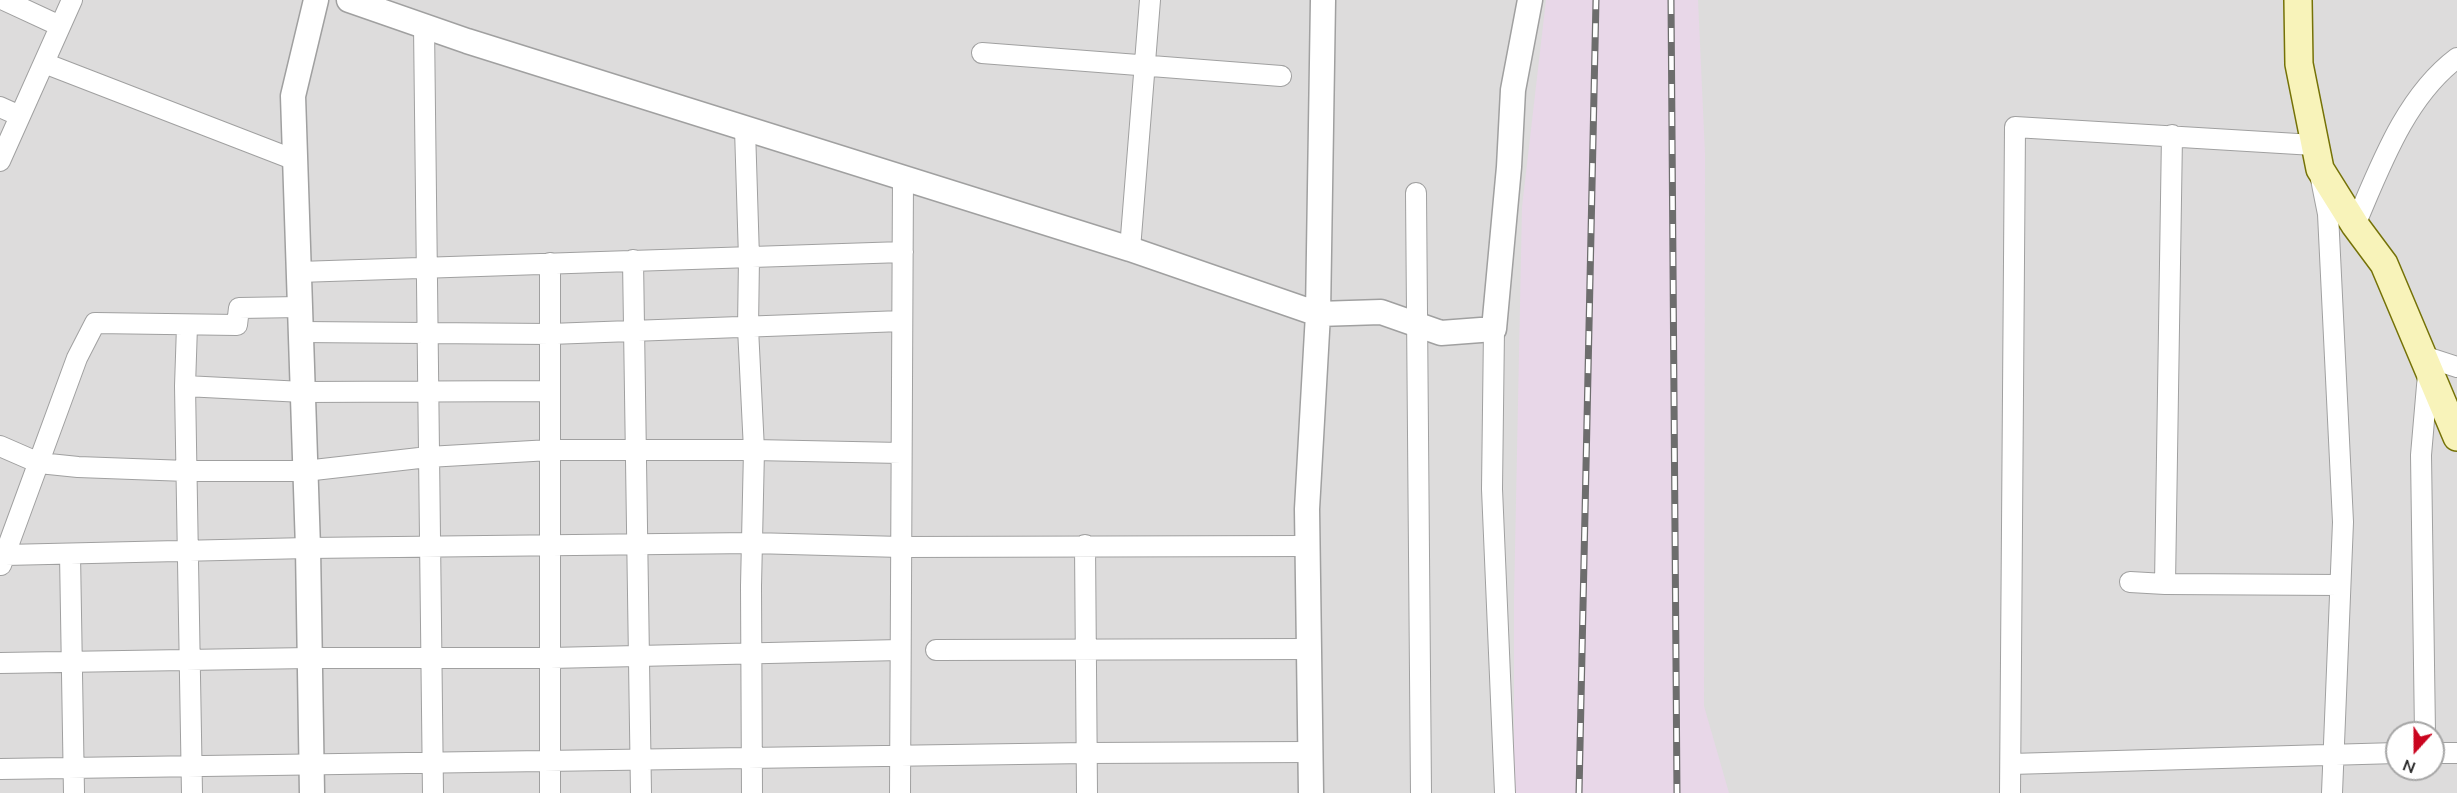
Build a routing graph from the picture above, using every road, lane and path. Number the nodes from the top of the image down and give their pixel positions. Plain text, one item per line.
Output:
1 (4, 0) edge
2 (72, 0) edge
3 (316, 0) edge
4 (349, 0) edge
5 (1150, 0) edge
6 (1323, 0) edge
7 (1530, 0) edge
8 (2298, 0) edge
9 (60, 26) junction
10 (424, 26) junction
11 (982, 53) dead end
12 (2457, 58) edge
13 (44, 63) junction
14 (1145, 66) junction
15 (1281, 76) dead end
16 (0, 107) edge
17 (20, 116) junction
18 (745, 129) junction
19 (2172, 135) junction
20 (2317, 157) junction
21 (295, 160) junction
22 (0, 161) edge
23 (903, 178) junction
24 (1416, 193) dead end
25 (2355, 225) junction
26 (1130, 249) junction
27 (903, 252) junction
28 (749, 258) junction
29 (633, 260) junction
30 (550, 263) junction
31 (426, 267) junction
32 (299, 272) junction
33 (300, 307) junction
34 (1318, 314) junction
35 (902, 321) junction
36 (1415, 324) junction
37 (187, 326) junction
38 (748, 328) junction
39 (1494, 329) junction
40 (633, 331) junction
41 (301, 332) junction
42 (427, 333) junction
43 (550, 334) junction
44 (2426, 362) junction
45 (2457, 367) edge
46 (185, 386) junction
47 (428, 390) junction
48 (550, 390) junction
49 (303, 392) junction
50 (2457, 437) edge
51 (0, 446) edge
52 (550, 450) junction
53 (635, 450) junction
54 (754, 450) junction
55 (901, 453) junction
56 (428, 457) junction
57 (39, 463) junction
58 (187, 471) junction
59 (305, 471) junction
60 (752, 543) junction
61 (637, 544) junction
62 (550, 546) junction
63 (1085, 546) junction
64 (1308, 546) junction
65 (429, 547) junction
66 (901, 547) junction
67 (308, 548) junction
68 (189, 551) junction
69 (70, 554) junction
70 (2, 558) edge
71 (2130, 582) dead end
72 (2164, 584) junction
73 (2340, 585) junction
74 (1086, 649) junction
75 (900, 650) junction
76 (936, 650) dead end
77 (1309, 650) junction
78 (752, 653) junction
79 (640, 656) junction
80 (309, 658) junction
81 (433, 658) junction
82 (550, 658) junction
83 (190, 660) junction
84 (72, 662) junction
85 (0, 663) edge
86 (2425, 721) edge
87 (1310, 752) junction
88 (1087, 753) junction
89 (2385, 753) edge
90 (2334, 754) junction
91 (899, 755) junction
92 (752, 757) junction
93 (640, 759) junction
94 (550, 761) junction
95 (432, 763) junction
96 (2011, 764) junction
97 (312, 766) junction
98 (191, 767) junction
99 (74, 768) junction
100 (0, 769) edge
101 (74, 793) edge
102 (192, 793) edge
103 (312, 793) edge
104 (433, 793) edge
105 (550, 793) edge
106 (640, 793) edge
107 (752, 793) edge
108 (900, 793) edge
109 (1087, 793) edge
110 (1311, 793) edge
111 (1420, 793) edge
112 (1505, 793) edge
113 (2010, 793) edge
114 (2332, 793) edge

1 - 9 street
2 - 9 street
3 - 21 street
4 - 10 street
5 - 14 street
6 - 34 street
7 - 39 street
8 - 20 main road
9 - 13 street
10 - 18 street
10 - 31 street
11 - 14 street
12 - 25 street
13 - 17 street
13 - 21 street
14 - 15 street
14 - 26 street
16 - 17 street
17 - 22 street
18 - 23 street
18 - 28 street
19 - 20 street
19 - 72 street
19 - 96 street
20 - 25 main road
20 - 73 street
21 - 32 street
23 - 26 street
23 - 27 street
24 - 36 street
25 - 44 main road
26 - 34 street
27 - 28 street
27 - 35 street
28 - 29 street
28 - 38 street
29 - 30 street
29 - 40 street
30 - 31 street
30 - 43 street
31 - 32 street
31 - 42 street
32 - 33 street
33 - 37 street
33 - 41 street
34 - 36 street
34 - 64 street
35 - 38 street
35 - 55 street
36 - 39 street
36 - 111 street
37 - 46 street
37 - 57 street
38 - 40 street
38 - 54 street
39 - 112 street
40 - 43 street
40 - 53 street
41 - 42 street
41 - 49 street
42 - 43 street
42 - 47 street
43 - 48 street
44 - 45 street
44 - 50 main road
44 - 86 street
46 - 49 street
46 - 58 street
47 - 48 street
47 - 49 street
47 - 56 street
48 - 52 street
49 - 59 street
51 - 57 street
52 - 53 street
52 - 56 street
52 - 62 street
53 - 54 street
53 - 61 street
54 - 55 street
54 - 60 street
55 - 66 street
56 - 59 street
56 - 65 street
57 - 58 street
57 - 70 street
58 - 59 street
58 - 68 street
59 - 67 street
60 - 61 street
60 - 66 street
60 - 78 street
61 - 62 street
61 - 79 street
62 - 65 street
62 - 82 street
63 - 64 street
63 - 66 street
63 - 74 street
64 - 77 street
65 - 67 street
65 - 81 street
66 - 75 street
67 - 68 street
67 - 80 street
68 - 69 street
68 - 83 street
69 - 70 street
69 - 84 street
71 - 72 street
72 - 73 street
73 - 90 street
74 - 76 street
74 - 77 street
74 - 88 street
75 - 78 street
75 - 91 street
77 - 87 street
78 - 79 street
78 - 92 street
79 - 82 street
79 - 93 street
80 - 81 street
80 - 83 street
80 - 97 street
81 - 82 street
81 - 95 street
82 - 94 street
83 - 84 street
83 - 98 street
84 - 85 street
84 - 99 street
87 - 88 street
87 - 110 street
88 - 91 street
88 - 109 street
89 - 90 street
90 - 96 street
90 - 114 street
91 - 92 street
91 - 108 street
92 - 93 street
92 - 107 street
93 - 94 street
93 - 106 street
94 - 95 street
94 - 105 street
95 - 97 street
95 - 104 street
96 - 113 street
97 - 98 street
97 - 103 street
98 - 99 street
98 - 102 street
99 - 100 street
99 - 101 street

